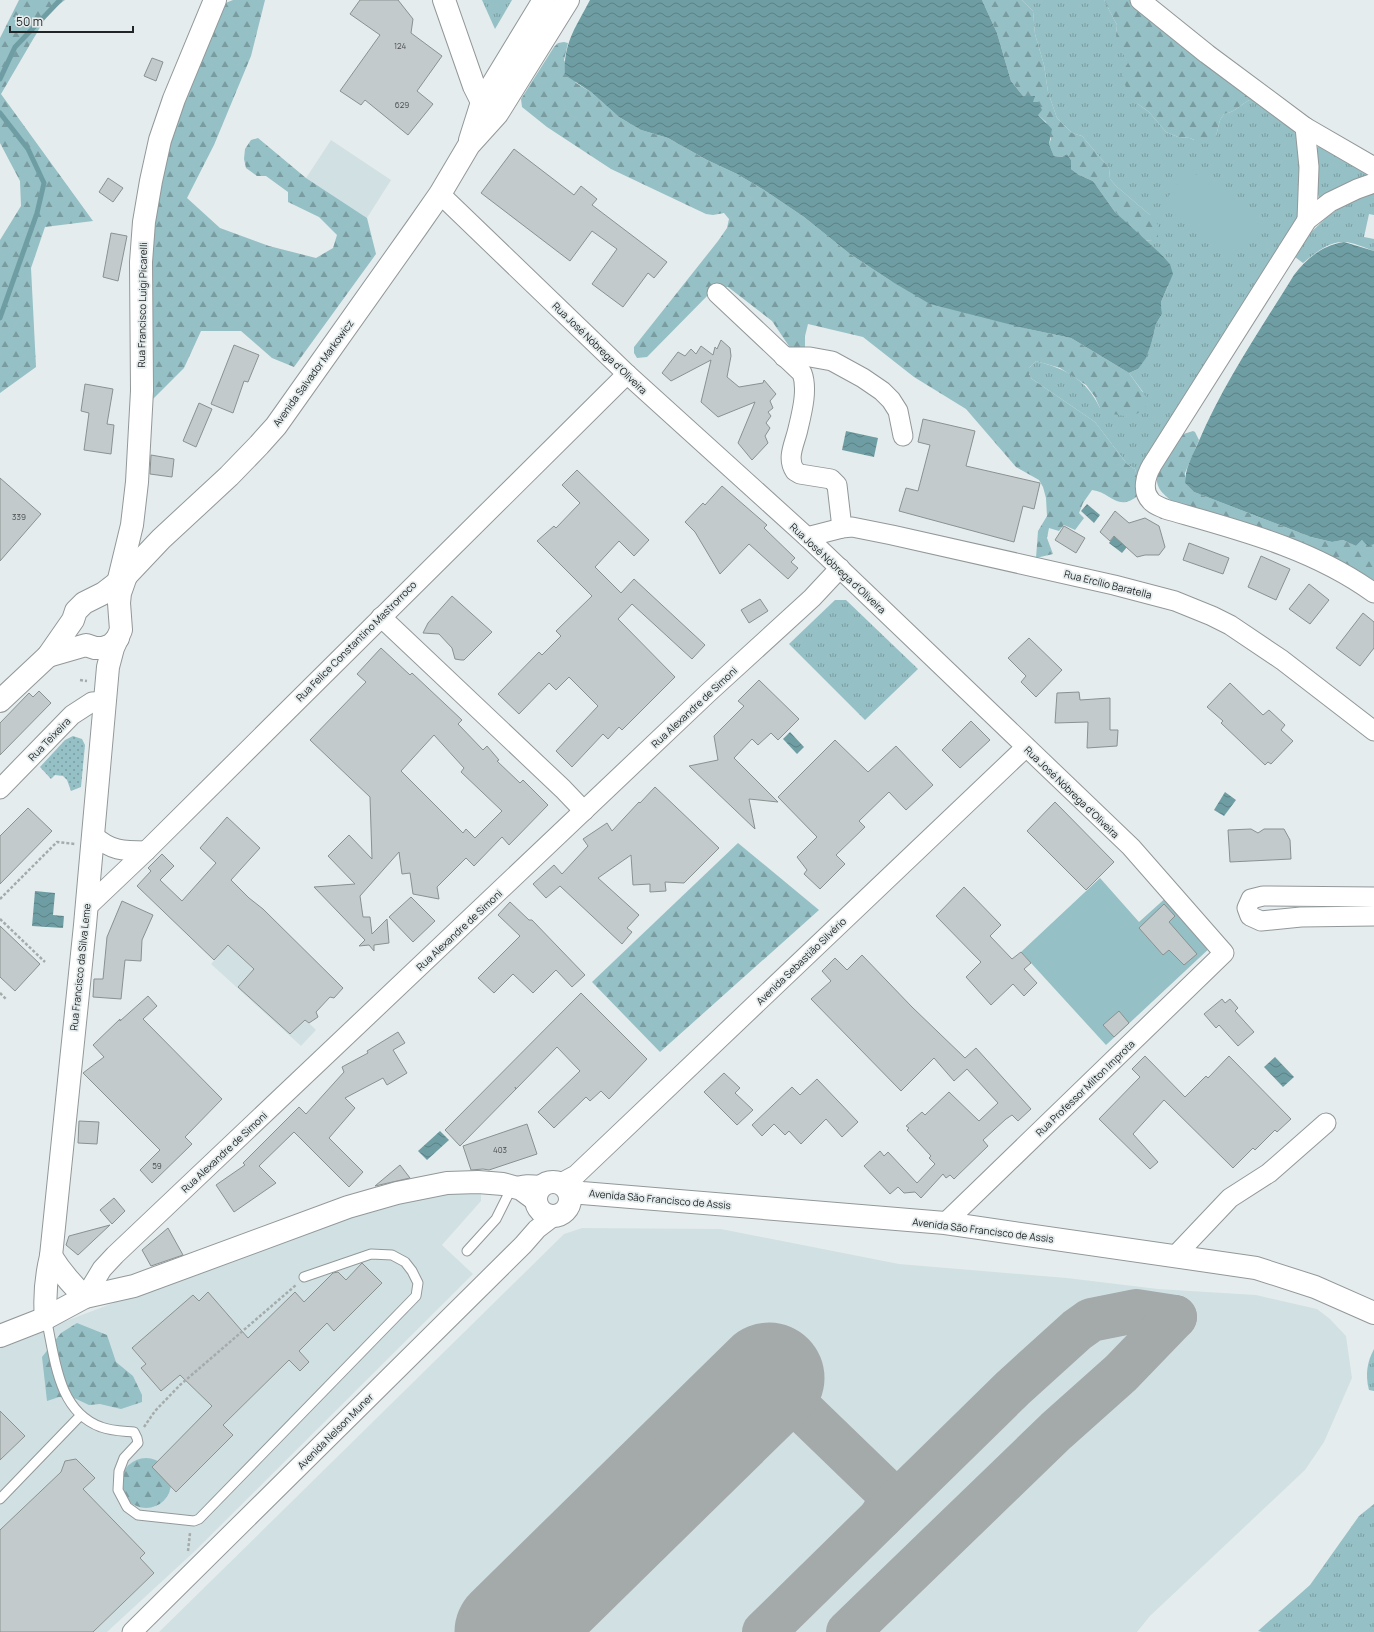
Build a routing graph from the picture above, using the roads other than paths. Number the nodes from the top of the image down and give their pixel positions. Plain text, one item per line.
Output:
1 (215, 0) edge
2 (444, 0) edge
3 (544, 0) edge
4 (568, 0) edge
5 (1140, 0) edge
6 (489, 108) junction
7 (1305, 127) junction
8 (1374, 167) edge
9 (1374, 183) edge
10 (440, 194) junction
11 (1307, 220) junction
12 (717, 293) dead end
13 (784, 357) junction
14 (627, 374) junction
15 (903, 436) dead end
16 (132, 525) junction
17 (842, 528) junction
18 (807, 537) junction
19 (161, 539) junction
20 (840, 568) junction
21 (122, 579) junction
22 (1374, 593) edge
23 (95, 598) junction
24 (119, 611) junction
25 (381, 616) junction
26 (73, 620) junction
27 (118, 638) junction
28 (86, 645) junction
29 (48, 656) junction
30 (108, 677) junction
31 (1, 699) edge
32 (105, 701) junction
33 (1374, 731) edge
34 (1026, 748) junction
35 (0, 789) edge
36 (584, 811) junction
37 (85, 839) junction
38 (146, 851) junction
39 (1374, 897) edge
40 (86, 908) junction
41 (1374, 916) edge
42 (1224, 953) joint
43 (1326, 1123) dead end
44 (511, 1186) junction
45 (568, 1187) junction
46 (543, 1208) junction
47 (945, 1223) junction
48 (467, 1251) dead end
49 (51, 1256) junction
50 (1175, 1256) junction
51 (304, 1277) road end
52 (85, 1297) junction
53 (1374, 1313) edge
54 (46, 1318) junction
55 (0, 1336) edge
56 (80, 1416) junction
57 (0, 1499) edge
58 (132, 1632) edge

1 - 16 street, Rua Francisco Luigi Picarelli
2 - 6 street
3 - 6 street, Avenida Salvador Markowicz
4 - 6 street, Avenida Salvador Markowicz
5 - 7 street
6 - 10 street, Avenida Salvador Markowicz
7 - 8 street
7 - 11 street
9 - 11 street
10 - 14 street, Rua José Nóbrega d'Oliveira
10 - 19 street, Avenida Salvador Markowicz
11 - 22 street
12 - 13 street
13 - 15 street
13 - 17 street
14 - 18 street, Rua José Nóbrega d'Oliveira
14 - 25 street, Rua Felice Constantino Mastrorroco
16 - 19 street
16 - 21 street, Rua Francisco Luigi Picarelli
17 - 18 street, Rua Ercílio Baratella
17 - 33 street, Rua Ercílio Baratella
18 - 20 street, Rua José Nóbrega d'Oliveira
19 - 21 street, Avenida Salvador Markowicz
20 - 34 street, Rua José Nóbrega d'Oliveira
20 - 36 street, Rua Alexandre de Simoni
21 - 23 street
21 - 24 street, Rua Francisco Luigi Picarelli
23 - 24 street
23 - 26 street
24 - 27 street
25 - 36 street
25 - 38 street, Rua Felice Constantino Mastrorroco
26 - 28 street
26 - 29 street
27 - 28 street
27 - 30 street, Rua Francisco da Silva Leme
28 - 29 street
28 - 30 street
29 - 31 street
30 - 32 street, Rua Francisco da Silva Leme
32 - 35 street, Rua Teixeira
32 - 37 street, Rua Francisco da Silva Leme
34 - 42 street, Rua José Nóbrega d'Oliveira
34 - 45 street, Avenida Sebastião Silvério
36 - 52 street, Rua Alexandre de Simoni
37 - 38 street
37 - 40 street, Rua Francisco da Silva Leme
38 - 40 street, Rua Felice Constantino Mastrorroco
39 - 41 street
40 - 49 street, Rua Francisco da Silva Leme
42 - 47 street, Rua Professor Milton Improta
43 - 50 street
44 - 45 lane
44 - 46 street
44 - 48 lane
44 - 52 street
45 - 46 street
45 - 46 street
45 - 47 street, Avenida São Francisco de Assis
46 - 58 street, Avenida Nelson Muner
47 - 50 street, Avenida São Francisco de Assis
49 - 52 street
49 - 54 street, Rua Francisco da Silva Leme
50 - 53 street, Avenida São Francisco de Assis
51 - 56 lane
52 - 54 street
54 - 55 street
54 - 56 lane
56 - 57 lane

